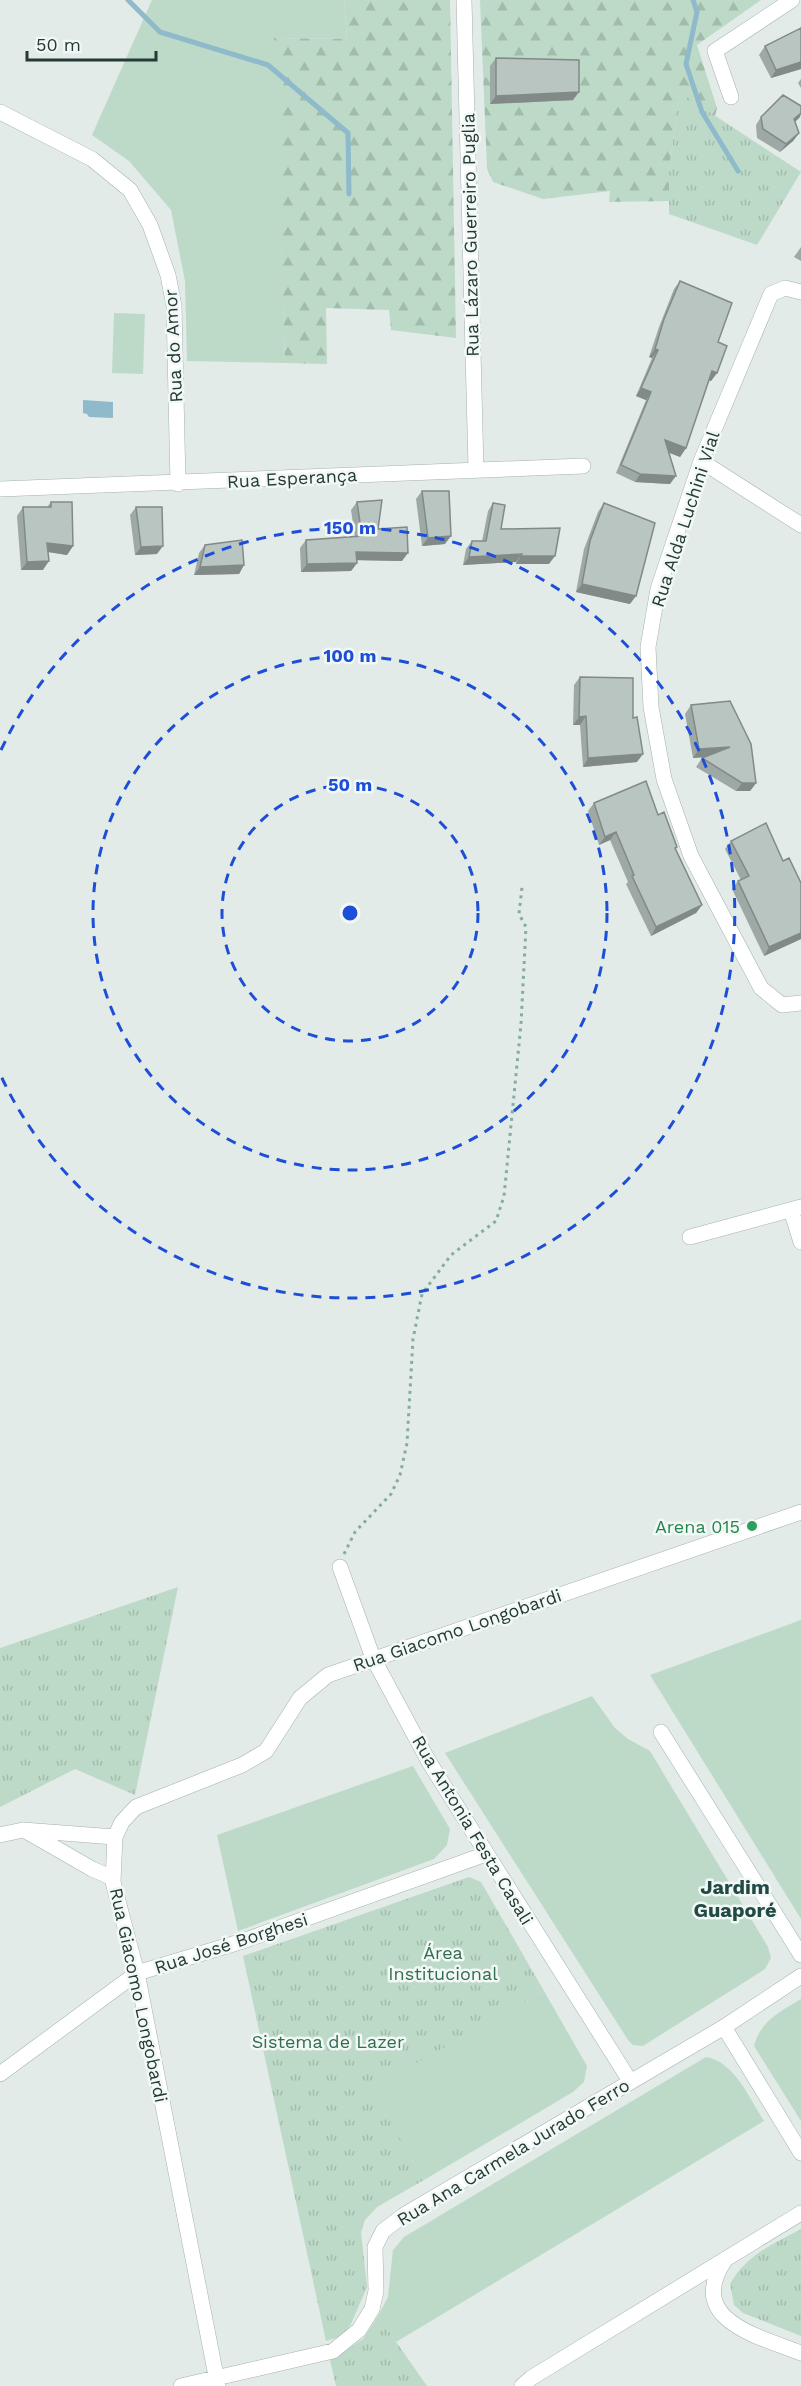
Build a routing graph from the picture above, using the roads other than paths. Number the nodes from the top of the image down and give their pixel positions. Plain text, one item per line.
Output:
1 (464, 0) edge
2 (792, 0) edge
3 (731, 97) dead end
4 (0, 112) edge
5 (801, 292) edge
6 (701, 461) junction
7 (583, 466) dead end
8 (476, 469) junction
9 (178, 484) junction
10 (0, 489) edge
11 (801, 525) edge
12 (801, 1003) edge
13 (796, 1209) edge
14 (690, 1237) dead end
15 (801, 1242) edge
16 (801, 1512) edge
17 (340, 1567) road end
18 (374, 1658) junction
19 (661, 1732) dead end
20 (23, 1830) junction
21 (0, 1835) edge
22 (115, 1837) junction
23 (486, 1854) junction
24 (113, 1878) junction
25 (801, 1955) edge
26 (137, 1973) junction
27 (801, 1976) edge
28 (724, 2027) junction
29 (0, 2074) edge
30 (630, 2081) junction
31 (801, 2153) edge
32 (801, 2213) edge
33 (727, 2257) junction
34 (801, 2353) edge
35 (217, 2382) edge
36 (181, 2386) edge
37 (522, 2386) edge

1 - 8 street, Rua Lázaro Guerreiro Puglia
2 - 3 street
4 - 9 street, Rua do Amor
5 - 6 street, Rua Alda Luchini Vial
6 - 11 street
6 - 12 street, Rua Alda Luchini Vial
7 - 8 street, Rua Esperança
8 - 9 street, Rua Esperança
9 - 10 street, Rua Esperança
13 - 14 street
13 - 15 street
16 - 18 street, Rua Giacomo Longobardi
17 - 18 street, Rua Antonia Festa Casali
18 - 22 street, Rua Giacomo Longobardi
18 - 23 street, Rua Antonia Festa Casali
19 - 25 street
20 - 21 street
20 - 22 street
20 - 24 street
22 - 24 street, Rua Giacomo Longobardi
23 - 26 street, Rua José Borghesi
23 - 30 street, Rua Antonia Festa Casali
24 - 26 street, Rua Giacomo Longobardi
26 - 29 street, Rua José Borghesi
26 - 35 street, Rua Giacomo Longobardi
27 - 28 street, Rua Ana Carmela Jurado Ferro
28 - 30 street, Rua Ana Carmela Jurado Ferro
28 - 31 street
30 - 35 street, Rua Ana Carmela Jurado Ferro
32 - 33 street
33 - 34 street
33 - 37 street
35 - 36 street, Rua Ana Carmela Jurado Ferro

